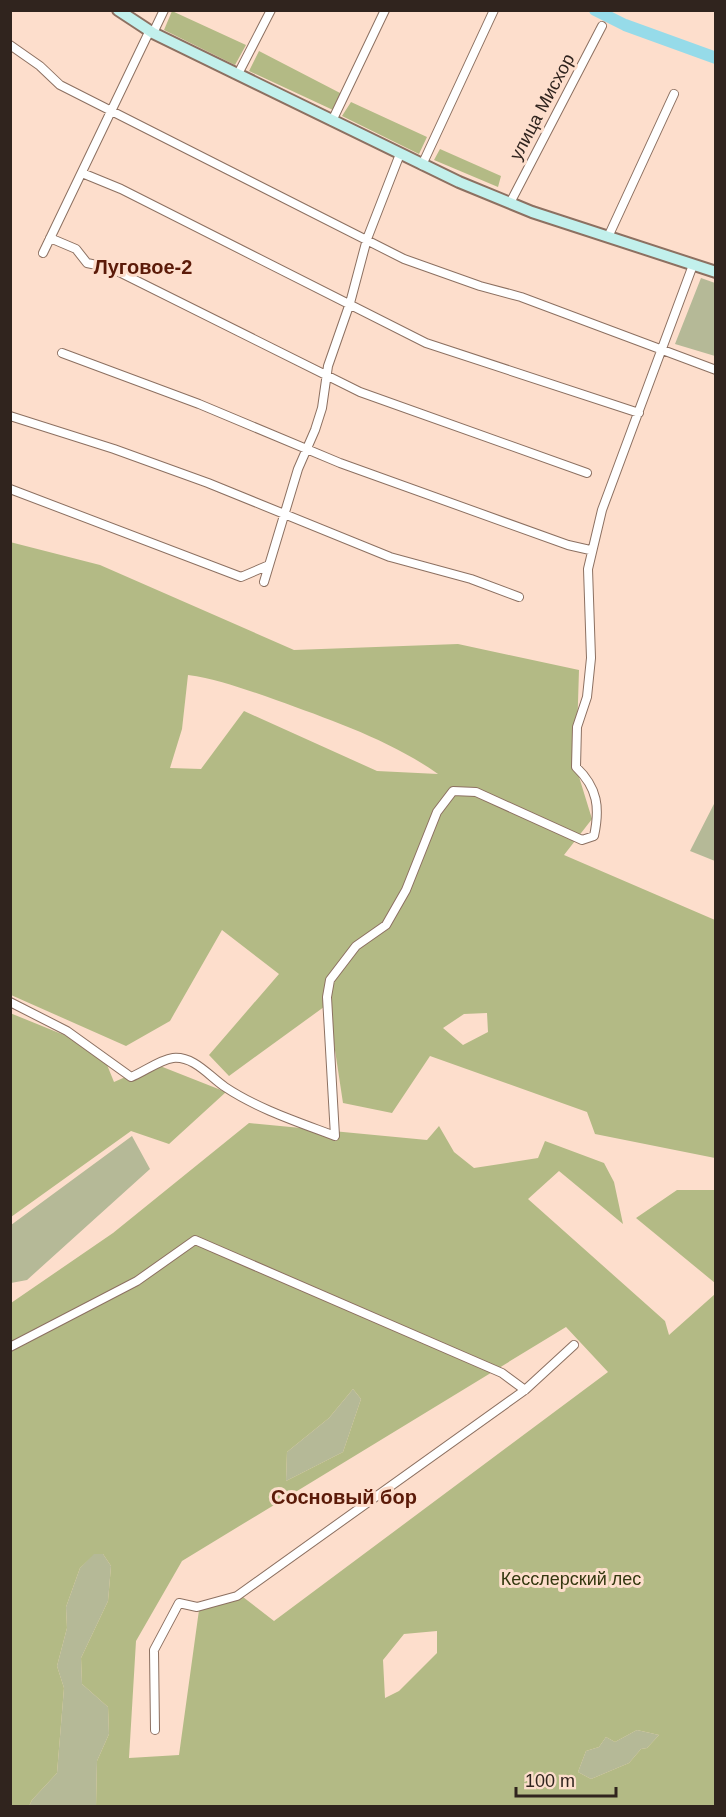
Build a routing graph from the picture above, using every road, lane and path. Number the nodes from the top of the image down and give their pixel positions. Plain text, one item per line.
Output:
1 (118, 10) edge
2 (164, 10) edge
3 (271, 10) edge
4 (385, 10) edge
5 (494, 10) edge
6 (602, 26) dead end
7 (151, 31) junction
8 (10, 45) edge
9 (238, 74) junction
10 (674, 94) dead end
11 (112, 112) junction
12 (332, 121) junction
13 (400, 154) junction
14 (422, 165) junction
15 (82, 173) junction
16 (510, 203) junction
17 (608, 237) junction
18 (50, 238) junction
19 (367, 239) junction
20 (43, 253) dead end
21 (693, 265) junction
22 (716, 272) edge
23 (350, 303) junction
24 (662, 351) junction
25 (62, 353) dead end
26 (716, 370) edge
27 (327, 377) junction
28 (639, 413) junction
29 (10, 416) edge
30 (307, 448) junction
31 (587, 473) dead end
32 (10, 489) edge
33 (286, 513) junction
34 (591, 550) junction
35 (269, 566) junction
36 (264, 582) dead end
37 (519, 597) dead end
38 (10, 1002) edge
39 (574, 1345) dead end
40 (10, 1347) edge
41 (525, 1390) junction
42 (155, 1730) dead end

1 - 7 main road
2 - 7 street
3 - 9 street
4 - 12 street
5 - 14 street
6 - 16 street, улица Мисхор
7 - 9 main road
7 - 11 street
8 - 11 street
9 - 12 main road
10 - 17 street
11 - 15 street
11 - 19 street
12 - 13 main road
13 - 14 main road
13 - 19 street
14 - 16 main road
15 - 18 street
15 - 23 street
16 - 17 main road
17 - 21 main road
18 - 20 street
18 - 27 street
19 - 23 street
19 - 24 street
21 - 22 main road
21 - 24 street
23 - 27 street
23 - 28 street
24 - 26 street
24 - 28 street
25 - 30 street
27 - 30 street
27 - 31 street
28 - 34 street
29 - 33 street
30 - 33 street
30 - 34 street
32 - 35 street
33 - 35 street
33 - 37 street
34 - 38 street
35 - 36 street
39 - 41 street
40 - 41 street
41 - 42 street

